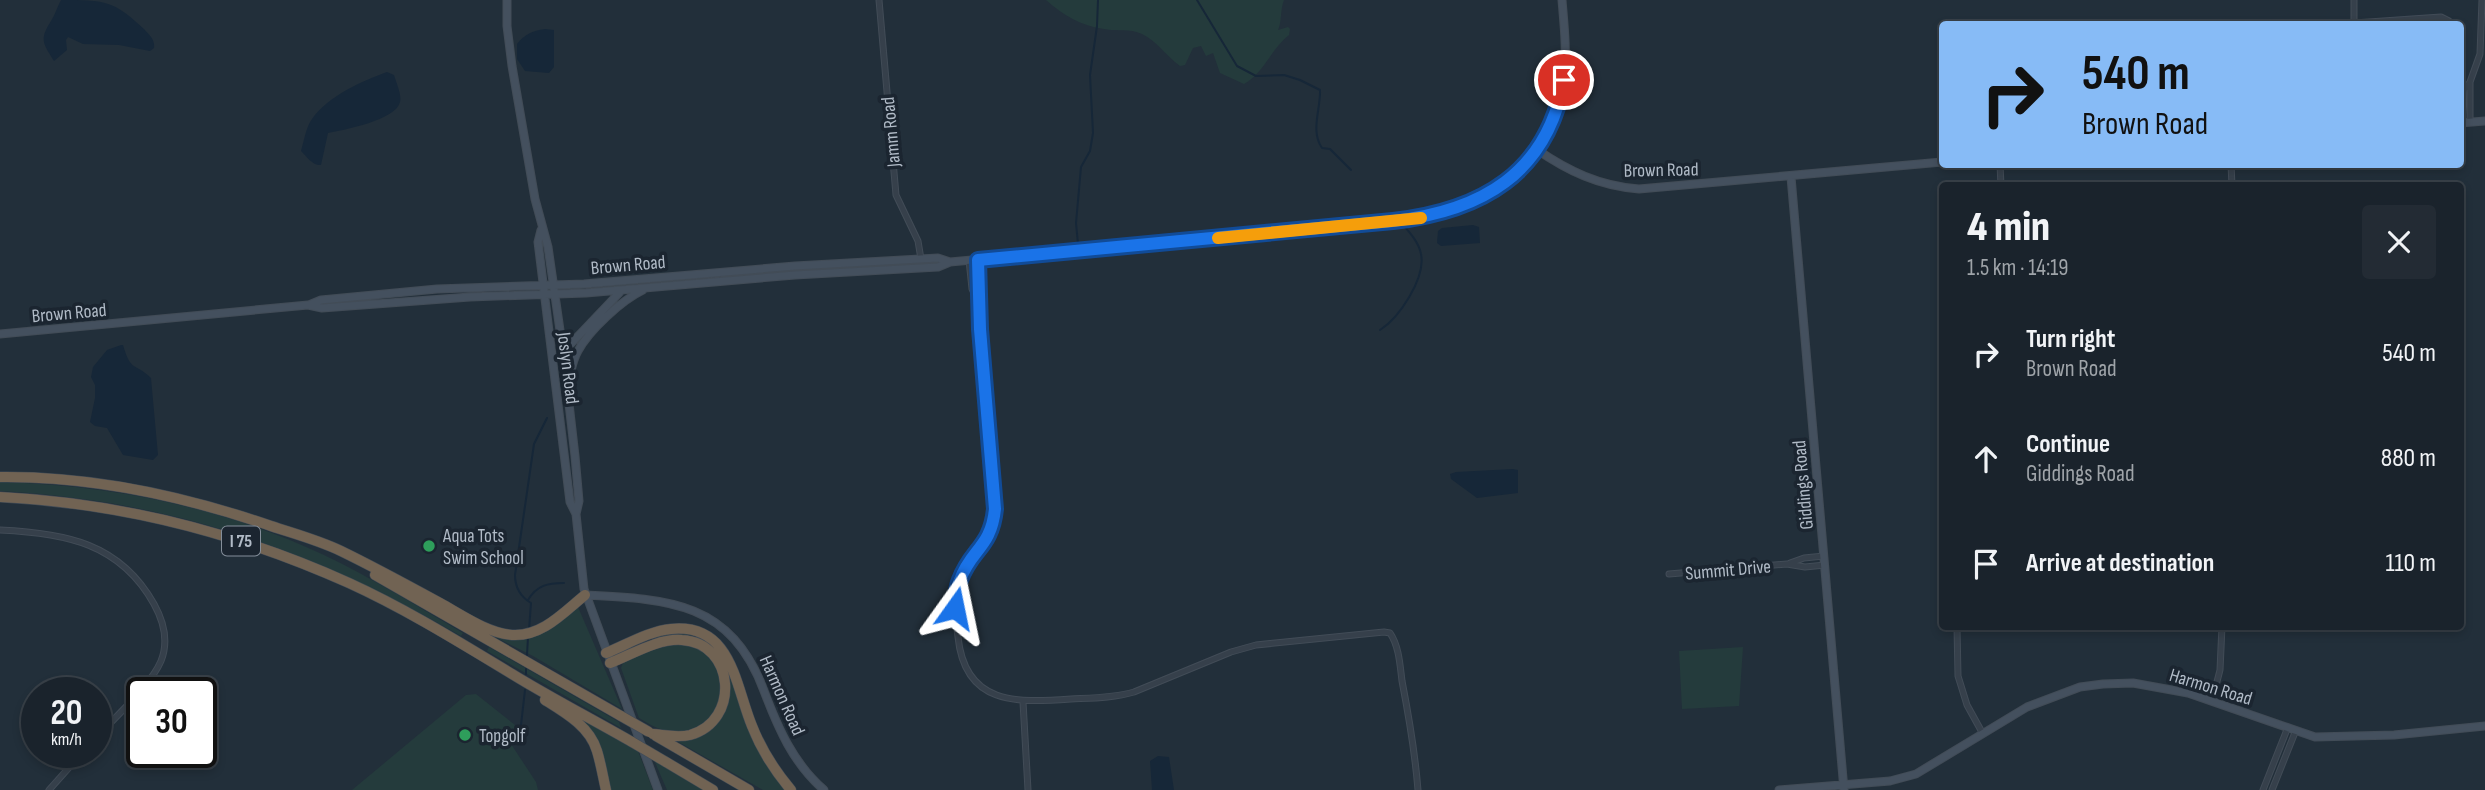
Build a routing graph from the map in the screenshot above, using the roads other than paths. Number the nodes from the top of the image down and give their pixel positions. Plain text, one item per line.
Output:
1 (508, 0) edge
2 (878, 0) edge
3 (1562, 0) edge
4 (2354, 0) edge
5 (2482, 0) edge
6 (2484, 18) edge
7 (2354, 21) edge
8 (2409, 21) edge
9 (2449, 21) edge
10 (2483, 39) edge
11 (2483, 51) edge
12 (2485, 121) edge
13 (2464, 123) edge
14 (1536, 149) junction
15 (1939, 162) edge
16 (1791, 177) junction
17 (541, 226) junction
18 (921, 259) junction
19 (970, 260) junction
20 (978, 260) junction
21 (950, 262) junction
22 (821, 264) junction
23 (919, 268) junction
24 (759, 278) junction
25 (639, 279) junction
26 (543, 285) junction
27 (554, 285) junction
28 (494, 286) junction
29 (652, 287) junction
30 (622, 289) junction
31 (417, 291) junction
32 (555, 294) junction
33 (544, 295) junction
34 (418, 301) junction
35 (978, 301) junction
36 (308, 305) junction
37 (360, 305) junction
38 (0, 334) edge
39 (563, 351) junction
40 (553, 370) junction
41 (567, 387) junction
42 (0, 477) edge
43 (0, 497) edge
44 (576, 514) junction
45 (0, 530) edge
46 (1824, 561) junction
47 (1669, 575) dead end
48 (585, 595) junction
49 (473, 626) junction
50 (1957, 630) edge
51 (2222, 630) edge
52 (608, 658) junction
53 (512, 674) junction
54 (2211, 701) junction
55 (1023, 702) junction
56 (112, 719) edge
57 (2485, 726) edge
58 (2288, 727) junction
59 (2296, 730) junction
60 (651, 733) junction
61 (1983, 734) junction
62 (69, 768) edge
63 (1844, 787) edge
64 (49, 790) edge
65 (606, 790) edge
66 (658, 790) edge
67 (713, 790) edge
68 (749, 790) edge
69 (791, 790) edge
70 (824, 790) edge
71 (1028, 790) edge
72 (1418, 790) edge
73 (1779, 790) edge
74 (2263, 790) edge
75 (2272, 790) edge

1 - 17 main road, Joslyn Road
2 - 18 street, Jamm Road
3 - 14 main road
4 - 7 street
5 - 6 street
6 - 10 street
8 - 9 street
10 - 11 street
11 - 13 street
12 - 13 main road
14 - 16 main road, Brown Road
14 - 20 main road, Brown Road
15 - 16 main road, Brown Road
16 - 46 main road, Giddings Road
17 - 26 main road, Joslyn Road
17 - 27 main road, Joslyn Road
18 - 21 main road, Brown Road
18 - 22 main road, Brown Road
18 - 23 main road
19 - 20 main road, Brown Road
19 - 21 main road, Brown Road
19 - 35 street
20 - 35 street
21 - 23 main road, Brown Road
22 - 24 main road
22 - 25 main road, Brown Road
23 - 24 main road, Brown Road
24 - 29 main road, Brown Road
25 - 27 main road, Brown Road
25 - 30 main road
26 - 27 main road, Brown Road
26 - 28 main road, Brown Road
26 - 33 main road, Joslyn Road
27 - 32 main road, Joslyn Road
28 - 31 main road, Brown Road
28 - 34 main road
29 - 30 main road, Brown Road
29 - 41 main road
30 - 32 main road, Brown Road
30 - 39 main road
31 - 34 main road
31 - 36 main road, Brown Road
31 - 37 main road
32 - 33 main road, Brown Road
32 - 39 main road, Joslyn Road
33 - 34 main road, Brown Road
33 - 40 main road, Joslyn Road
34 - 37 main road, Brown Road
35 - 55 street
36 - 37 main road, Brown Road
36 - 38 main road, Brown Road
39 - 40 main road
39 - 41 main road, Joslyn Road
40 - 44 main road, Joslyn Road
41 - 44 main road, Joslyn Road
42 - 49 highway, I 75
43 - 53 highway, I 75
44 - 48 main road, Joslyn Road
45 - 56 street
46 - 47 street, Summit Drive
46 - 63 main road, Giddings Road
48 - 49 highway
48 - 52 main road, Joslyn Road
48 - 70 main road, Harmon Road
49 - 60 highway, I 75, bridge
50 - 61 street
51 - 54 street
52 - 60 highway
52 - 66 main road, Joslyn Road
52 - 69 highway
53 - 65 highway
53 - 67 highway, I 75, bridge
54 - 58 main road, Harmon Road
54 - 61 main road, Harmon Road
55 - 71 street
55 - 72 street
57 - 59 main road, Harmon Road
58 - 59 main road, Harmon Road
58 - 74 street
59 - 75 street
60 - 68 highway, I 75
61 - 63 main road, Harmon Road
62 - 64 street
63 - 73 main road, Harmon Road

